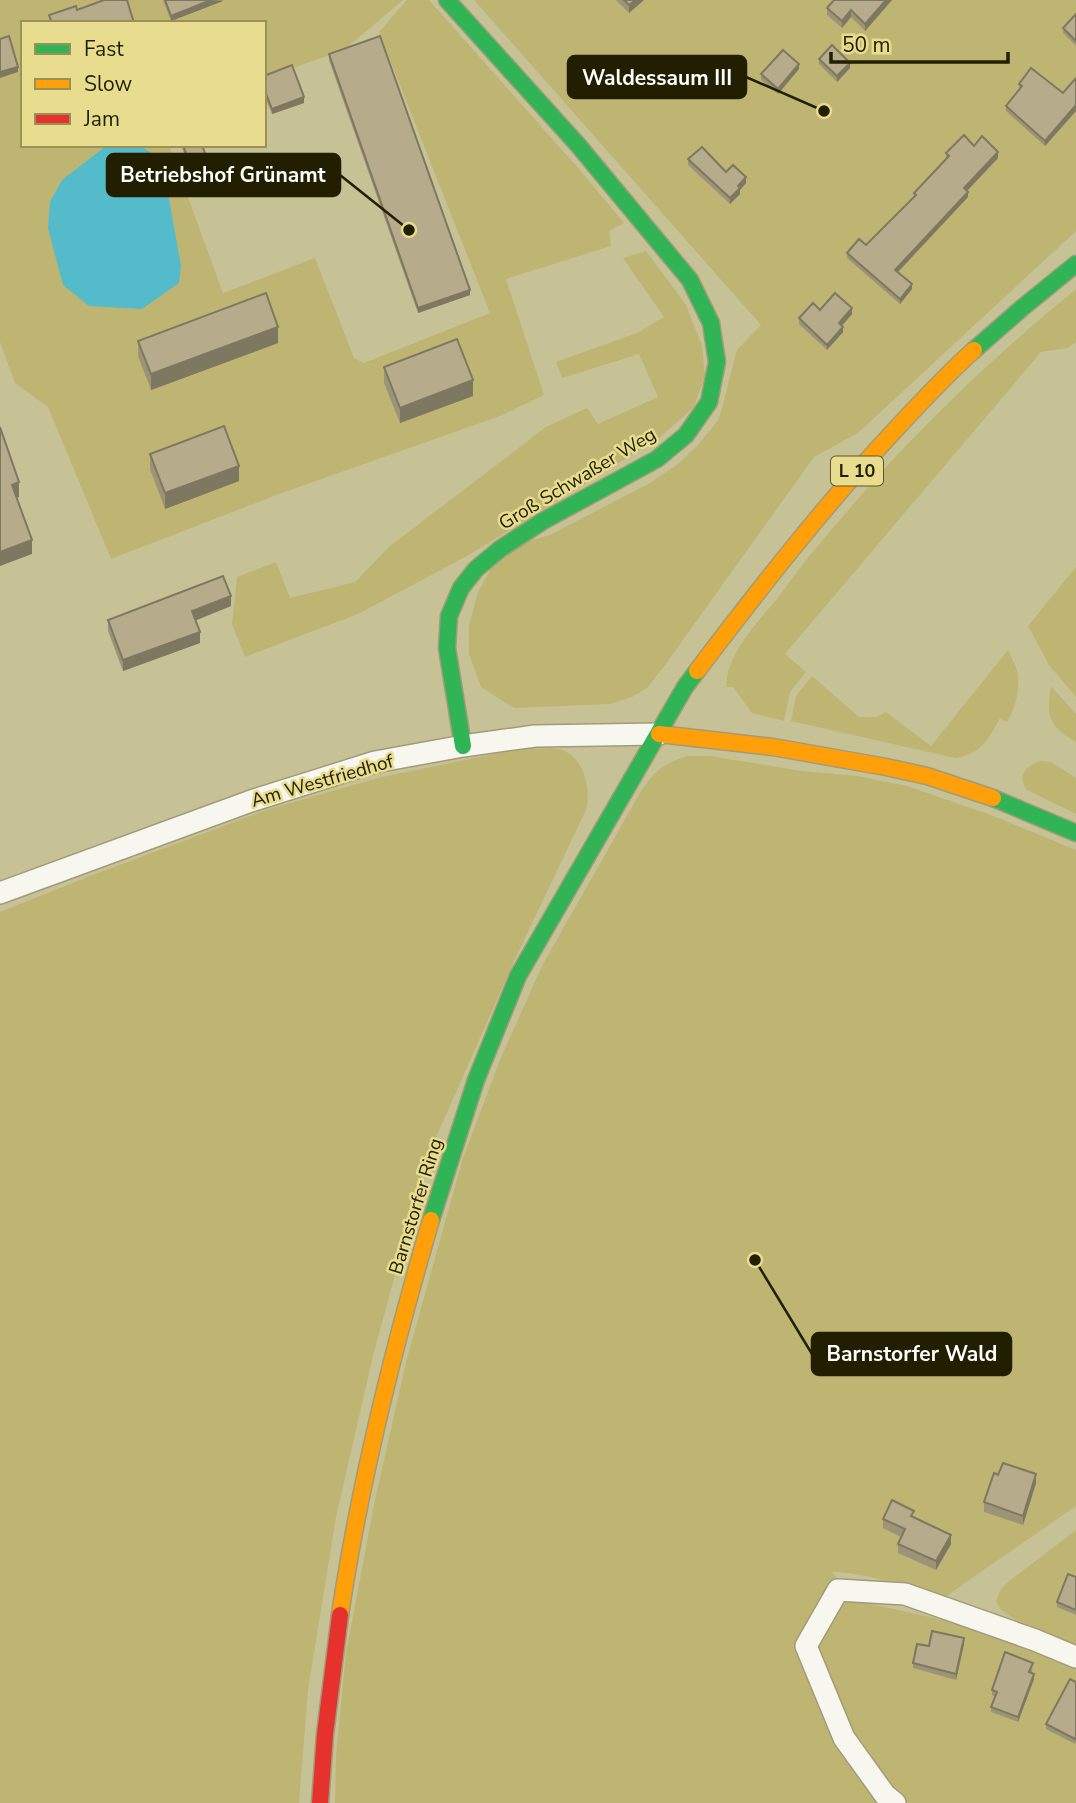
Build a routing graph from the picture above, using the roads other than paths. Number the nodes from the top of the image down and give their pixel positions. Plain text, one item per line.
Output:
1 (447, 0) edge
2 (1076, 253) edge
3 (1076, 264) edge
4 (1040, 291) junction
5 (659, 734) junction
6 (463, 746) junction
7 (1076, 833) edge
8 (0, 893) edge
9 (1076, 1657) edge
10 (320, 1803) edge
11 (895, 1803) edge

1 - 6 main road, Groß Schwaßer Weg
2 - 4 main road
3 - 4 main road
4 - 5 main road, Barnstorfer Ring / L 10
5 - 6 street, Am Westfriedhof
5 - 7 main road
5 - 10 main road, Barnstorfer Ring / L 10
6 - 8 street, Am Westfriedhof
9 - 11 street

